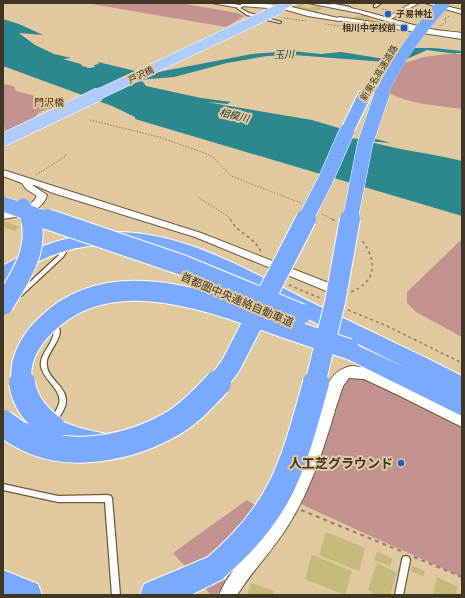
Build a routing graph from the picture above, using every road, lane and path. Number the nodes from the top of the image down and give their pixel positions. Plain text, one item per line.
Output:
1 (215, 3) edge
2 (292, 3) edge
3 (311, 3) edge
4 (325, 3) edge
5 (345, 3) edge
6 (380, 3) edge
7 (416, 3) edge
8 (428, 3) edge
9 (434, 3) edge
10 (444, 3) edge
11 (242, 5) edge
12 (339, 6) junction
13 (375, 6) joint
14 (281, 8) junction
15 (350, 9) junction
16 (395, 11) dead end
17 (462, 11) edge
18 (454, 14) dead end
19 (339, 19) junction
20 (387, 19) junction
21 (280, 22) dead end
22 (402, 25) junction
23 (440, 26) dead end
24 (461, 35) edge
25 (390, 52) dead end
26 (372, 82) dead end
27 (90, 120) dead end
28 (357, 133) junction
29 (3, 140) edge
30 (65, 153) dead end
31 (3, 173) edge
32 (26, 182) junction
33 (3, 193) edge
34 (198, 197) dead end
35 (306, 206) dead end
36 (316, 211) dead end
37 (5, 212) edge
38 (340, 224) dead end
39 (357, 236) dead end
40 (68, 244) junction
41 (270, 263) junction
42 (3, 275) edge
43 (345, 294) joint
44 (3, 305) edge
45 (3, 309) edge
46 (50, 321) junction
47 (349, 349) junction
48 (394, 387) joint
49 (462, 389) edge
50 (462, 406) edge
51 (328, 411) joint
52 (462, 422) edge
53 (42, 429) dead end
54 (8, 431) edge
55 (35, 434) dead end
56 (129, 442) junction
57 (3, 487) edge
58 (292, 506) junction
59 (406, 560) dead end
60 (215, 568) junction
61 (462, 577) edge
62 (3, 585) edge
63 (27, 595) edge
64 (116, 595) edge
65 (155, 595) edge
66 (173, 595) edge
67 (227, 595) edge
68 (399, 595) edge

1 - 11 street
2 - 14 main road, 戸沢橋
3 - 15 street
4 - 12 lane
5 - 12 lane
6 - 13 lane
7 - 20 street
8 - 17 street
9 - 25 highway, 新東名高速道路
10 - 28 highway, 新東名高速道路, bridge
11 - 14 street
11 - 21 lane
12 - 15 lane
13 - 16 path
14 - 19 street
14 - 29 main road, 戸沢橋, bridge
15 - 20 street
18 - 23 path
19 - 22 street
19 - 24 street
20 - 22 street
22 - 24 street
26 - 28 highway, 新東名高速道路
27 - 35 path
28 - 56 highway, bridge
28 - 60 highway, bridge
30 - 32 path
31 - 32 street
32 - 37 street
32 - 41 street
33 - 44 highway, bridge
34 - 41 path
36 - 38 path
37 - 47 highway, 首都圏中央連絡自動車道, bridge
37 - 49 highway, 首都圏中央連絡自動車道, bridge
39 - 43 path
40 - 42 highway
40 - 45 lane
40 - 49 highway, bridge
41 - 43 street
46 - 47 highway, bridge
46 - 53 lane
46 - 56 highway, bridge
47 - 50 highway, 首都圏中央連絡自動車道
48 - 51 street
48 - 52 street
51 - 58 street
54 - 55 lane
54 - 56 highway, bridge
57 - 64 lane
58 - 61 path
58 - 67 street
59 - 68 lane
60 - 65 highway
60 - 66 highway
62 - 63 highway

